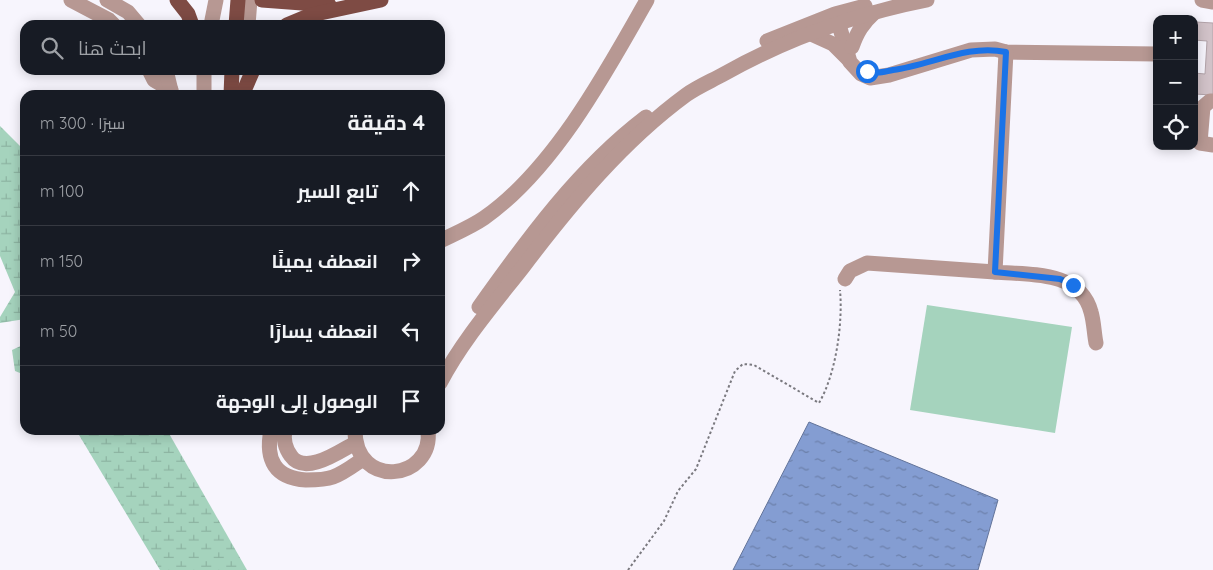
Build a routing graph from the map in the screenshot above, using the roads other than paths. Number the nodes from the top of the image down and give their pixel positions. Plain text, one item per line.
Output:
1 (72, 0) edge
2 (107, 0) edge
3 (177, 0) edge
4 (216, 0) edge
5 (238, 0) edge
6 (250, 0) edge
7 (262, 0) edge
8 (381, 0) edge
9 (647, 0) edge
10 (888, 0) edge
11 (927, 0) edge
12 (1202, 0) edge
13 (300, 2) edge
14 (1213, 2) edge
15 (348, 6) junction
16 (876, 12) junction
17 (841, 18) junction
18 (109, 20) edge
19 (135, 20) edge
20 (190, 20) edge
21 (212, 20) edge
22 (236, 20) edge
23 (248, 20) edge
24 (299, 20) edge
25 (811, 34) junction
26 (1006, 52) junction
27 (851, 54) junction
28 (1153, 54) edge
29 (152, 75) edge
30 (167, 75) edge
31 (204, 75) edge
32 (233, 75) edge
33 (244, 75) edge
34 (249, 75) edge
35 (168, 90) edge
36 (171, 90) edge
37 (204, 90) edge
38 (238, 90) edge
39 (240, 90) edge
40 (241, 90) edge
41 (1213, 101) edge
42 (1213, 145) edge
43 (445, 238) edge
44 (995, 272) junction
45 (845, 279) road end
46 (1096, 343) dead end
47 (445, 353) edge
48 (445, 374) edge
49 (271, 435) edge
50 (285, 435) edge
51 (427, 435) edge
52 (355, 436) edge
53 (363, 459) junction

1 - 18 street
2 - 19 street
3 - 20 main road
4 - 21 street
5 - 22 main road
6 - 23 street
7 - 13 main road
8 - 15 main road
9 - 43 street
10 - 17 street
11 - 16 street
12 - 14 street
13 - 15 main road
15 - 24 main road
16 - 17 street
16 - 27 street
17 - 25 street
17 - 27 street
17 - 47 street
25 - 27 street
25 - 48 street
26 - 27 street
26 - 28 street
26 - 44 street
29 - 35 street
30 - 36 street
31 - 37 street
32 - 38 main road
33 - 39 street
34 - 40 main road
41 - 42 street
44 - 45 street
44 - 46 street
49 - 53 street
50 - 52 street
51 - 53 street
52 - 53 street

